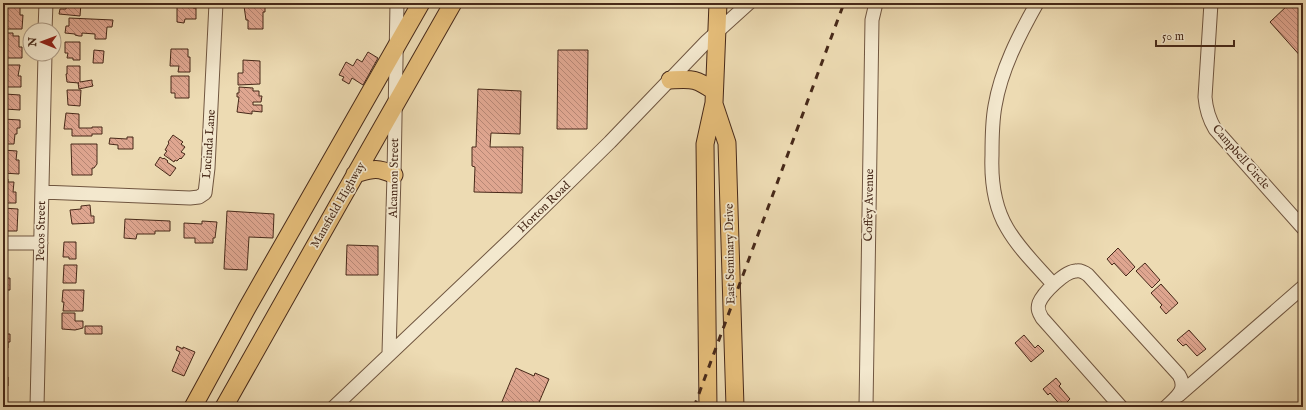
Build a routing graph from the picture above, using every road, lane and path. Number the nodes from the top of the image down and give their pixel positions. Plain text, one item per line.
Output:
1 (46, 3) edge
2 (216, 3) edge
3 (397, 3) edge
4 (421, 3) edge
5 (453, 3) edge
6 (718, 3) edge
7 (749, 3) edge
8 (876, 3) edge
9 (1037, 3) edge
10 (1211, 3) edge
11 (45, 22) edge
12 (717, 32) junction
13 (396, 47) junction
14 (45, 62) edge
15 (670, 80) junction
16 (714, 97) junction
17 (395, 107) junction
18 (355, 174) junction
19 (394, 175) junction
20 (42, 192) junction
21 (1303, 228) edge
22 (3, 243) edge
23 (41, 243) junction
24 (1053, 284) junction
25 (1303, 286) edge
26 (389, 353) junction
27 (1178, 397) junction
28 (37, 407) edge
29 (193, 407) edge
30 (224, 407) edge
31 (334, 407) edge
32 (708, 407) edge
33 (735, 407) edge
34 (866, 407) edge
35 (1121, 407) edge
36 (1166, 407) edge

1 - 11 street
2 - 20 street, Lucinda Lane
3 - 13 street, Alcannon Street
4 - 13 main road
5 - 17 main road, Mansfield Highway
6 - 12 main road, East Seminary Drive
7 - 12 street, Horton Road
8 - 34 street, Coffey Avenue
9 - 24 street
10 - 21 street, Campbell Circle
12 - 15 street, Horton Road
12 - 16 main road, East Seminary Drive
13 - 17 street, Alcannon Street
13 - 29 main road
14 - 20 street, Pecos Street
15 - 16 main road
15 - 26 street, Horton Road
16 - 32 main road, East Seminary Drive
16 - 33 main road, East Seminary Drive
17 - 18 main road, Mansfield Highway
17 - 19 street, Alcannon Street
18 - 19 main road
18 - 30 main road, Mansfield Highway
19 - 26 street, Alcannon Street
20 - 23 street, Pecos Street
22 - 23 street
23 - 28 street, Pecos Street
24 - 27 street
24 - 35 street
25 - 27 street
26 - 31 street, Horton Road
27 - 36 street

